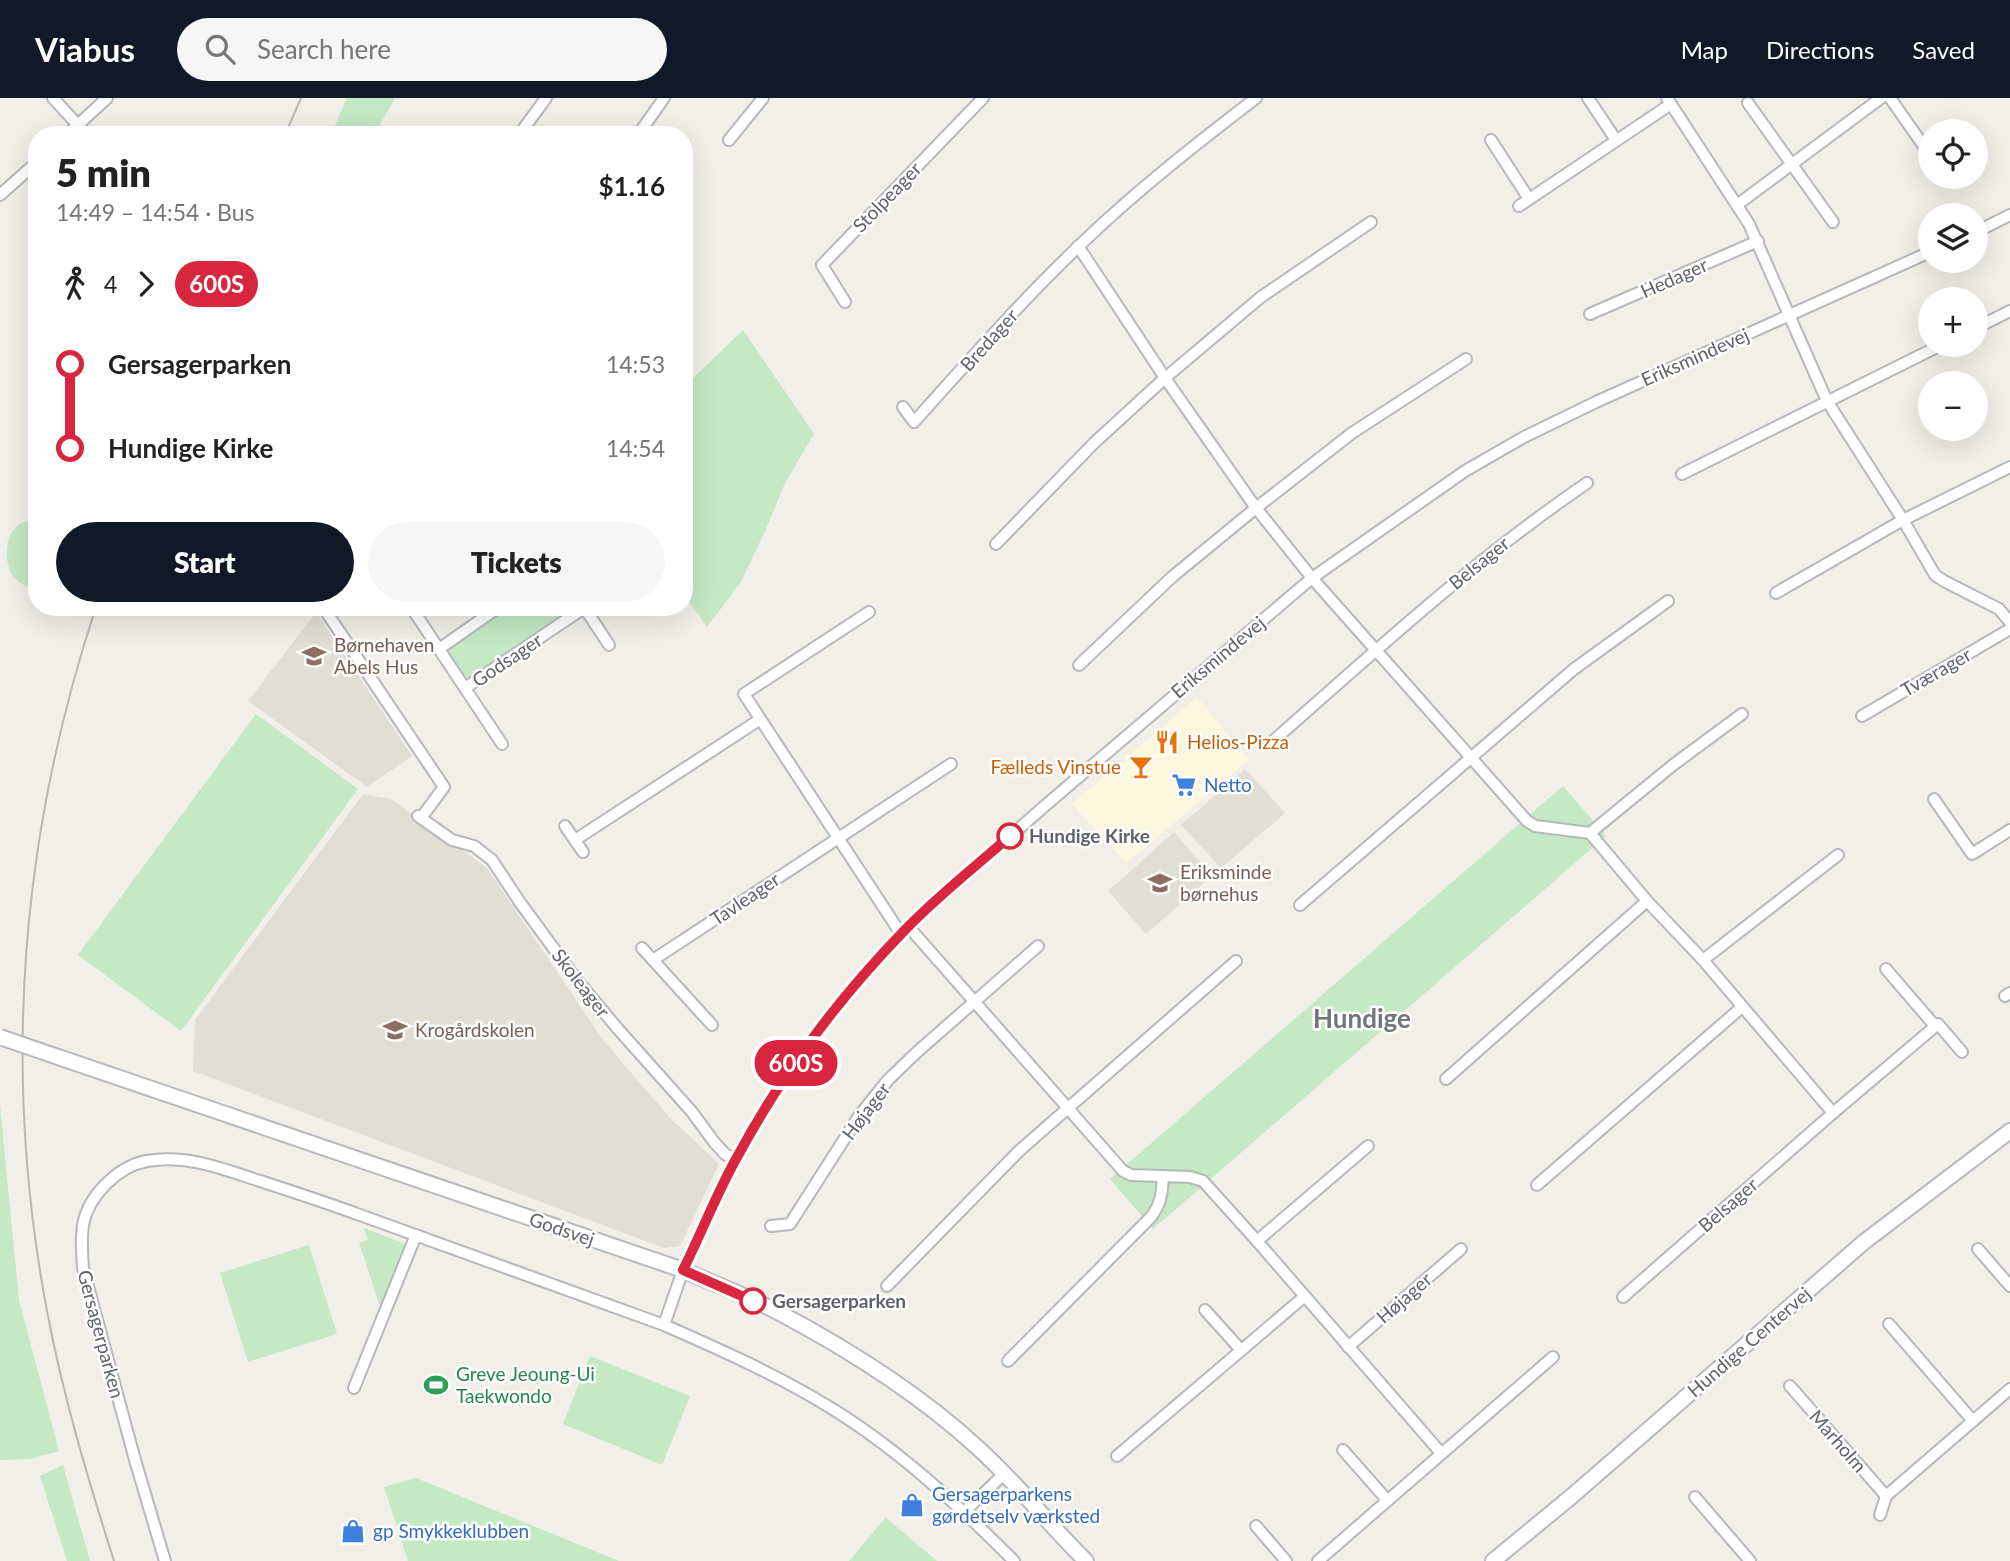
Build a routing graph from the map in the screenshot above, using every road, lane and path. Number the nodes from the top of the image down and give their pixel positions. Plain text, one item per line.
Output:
1 (53, 98) edge
2 (107, 98) edge
3 (546, 98) edge
4 (663, 98) edge
5 (763, 98) edge
6 (984, 98) edge
7 (1256, 98) edge
8 (1588, 98) edge
9 (1890, 98) edge
10 (1876, 100) edge
11 (1669, 101) edge
12 (1748, 103) dead end
13 (78, 125) joint
14 (526, 126) edge
15 (644, 126) edge
16 (1918, 138) edge
17 (729, 140) dead end
18 (1491, 140) dead end
19 (1616, 140) junction
20 (1792, 164) junction
21 (28, 170) edge
22 (0, 195) edge
23 (1529, 199) junction
24 (1737, 205) junction
25 (1519, 206) dead end
26 (2010, 215) edge
27 (1371, 222) dead end
28 (1833, 222) dead end
29 (1988, 226) edge
30 (1758, 241) junction
31 (1078, 246) junction
32 (1918, 257) edge
33 (845, 302) dead end
34 (2010, 310) edge
35 (1590, 314) dead end
36 (1790, 314) junction
37 (1988, 322) edge
38 (1918, 356) edge
39 (1466, 359) dead end
40 (1165, 378) junction
41 (1827, 401) junction
42 (903, 407) dead end
43 (2010, 467) edge
44 (1682, 474) dead end
45 (1587, 483) dead end
46 (1256, 508) junction
47 (1903, 520) junction
48 (996, 544) dead end
49 (1312, 578) junction
50 (1776, 593) dead end
51 (1668, 601) dead end
52 (869, 612) dead end
53 (329, 616) edge
54 (417, 616) edge
55 (486, 616) edge
56 (572, 616) edge
57 (589, 616) edge
58 (2010, 622) edge
59 (2010, 629) edge
60 (609, 645) dead end
61 (439, 649) junction
62 (1376, 649) junction
63 (1079, 666) dead end
64 (465, 688) junction
65 (1742, 713) dead end
66 (1862, 716) dead end
67 (759, 720) junction
68 (1272, 742) dead end
69 (502, 744) dead end
70 (1472, 759) junction
71 (951, 764) dead end
72 (1934, 799) dead end
73 (565, 826) dead end
74 (2010, 830) edge
75 (1590, 832) junction
76 (837, 838) junction
77 (576, 840) junction
78 (583, 852) dead end
79 (1838, 855) dead end
80 (1647, 901) junction
81 (1300, 905) dead end
82 (905, 930) junction
83 (1038, 946) dead end
84 (642, 948) dead end
85 (653, 960) junction
86 (1703, 960) junction
87 (1236, 961) dead end
88 (1886, 969) dead end
89 (975, 1002) junction
90 (1742, 1007) junction
91 (712, 1025) dead end
92 (1935, 1026) junction
93 (0, 1037) edge
94 (1962, 1052) dead end
95 (1446, 1079) dead end
96 (1067, 1108) junction
97 (1833, 1113) junction
98 (2010, 1131) edge
99 (1368, 1146) dead end
100 (735, 1160) junction
101 (1163, 1177) junction
102 (1537, 1185) dead end
103 (771, 1226) dead end
104 (416, 1235) junction
105 (1257, 1241) junction
106 (1461, 1249) dead end
107 (1978, 1249) dead end
108 (683, 1270) junction
109 (887, 1286) dead end
110 (2010, 1286) edge
111 (1305, 1296) junction
112 (1623, 1297) dead end
113 (1206, 1310) dead end
114 (1889, 1324) dead end
115 (664, 1325) junction
116 (1348, 1346) junction
117 (1241, 1350) junction
118 (1553, 1357) dead end
119 (1009, 1361) dead end
120 (1790, 1386) dead end
121 (354, 1388) dead end
122 (2010, 1389) edge
123 (1973, 1421) junction
124 (1343, 1450) dead end
125 (1441, 1453) junction
126 (1116, 1456) dead end
127 (1005, 1473) junction
128 (1886, 1496) junction
129 (1695, 1497) dead end
130 (1387, 1500) junction
131 (964, 1512) junction
132 (1880, 1515) dead end
133 (1255, 1526) dead end
134 (1059, 1535) junction
135 (165, 1561) edge
136 (1014, 1561) edge
137 (1076, 1561) edge
138 (1086, 1561) edge
139 (1286, 1561) edge
140 (1318, 1561) edge
141 (1493, 1561) edge
142 (1750, 1561) edge

1 - 13 street
2 - 13 street
3 - 14 street
4 - 15 street
5 - 17 street
6 - 33 street, Stolpeager
7 - 31 street, Bredager
8 - 19 street
9 - 16 street
10 - 20 street
11 - 19 street
11 - 24 street
12 - 20 street
18 - 23 street
19 - 23 street
20 - 24 street
20 - 28 street
21 - 22 street
23 - 25 street
24 - 30 street
26 - 29 street
27 - 40 street
30 - 35 street, Hedager
30 - 36 street
31 - 40 street
31 - 42 street, Bredager
32 - 36 street, Eriksmindevej
34 - 37 street
36 - 41 street
36 - 49 street, Eriksmindevej
38 - 41 street
39 - 46 street
40 - 46 street
40 - 48 street
41 - 44 street
41 - 47 street
43 - 47 street
45 - 62 street, Belsager
46 - 49 street
46 - 63 street
47 - 50 street
47 - 58 street
49 - 62 street
49 - 82 street, Eriksmindevej
51 - 70 street
52 - 67 street
53 - 100 street, Skoleager
54 - 61 street, Godsager
55 - 61 street
56 - 64 street, Godsager
57 - 60 street, Godsager
59 - 66 street, Tværager
61 - 64 street, Godsager
62 - 68 street, Belsager
62 - 70 street
64 - 69 street, Godsager
65 - 75 street
67 - 76 street
67 - 77 street
70 - 75 street
70 - 81 street
71 - 76 street, Tavleager
72 - 74 street
73 - 77 street
75 - 80 street
76 - 82 street
76 - 85 street, Tavleager
77 - 78 street
79 - 86 street
80 - 86 street
80 - 95 street
82 - 89 street
82 - 100 street, Eriksmindevej
83 - 89 street, Højager
84 - 85 street
85 - 91 street
86 - 90 street
87 - 96 street
88 - 92 street
89 - 96 street
89 - 103 street, Højager
90 - 97 street
90 - 102 street
92 - 94 street
92 - 97 street, Belsager
93 - 108 street, Godsvej, bridge
96 - 101 street
96 - 109 street
97 - 112 street, Belsager
98 - 141 street, Hundige Centervej
99 - 105 street
100 - 108 street, Eriksmindevej
101 - 105 street
101 - 119 street
104 - 115 street, Gersagerparken
104 - 121 street
104 - 135 street, Gersagerparken
105 - 111 street
106 - 116 street, Højager
107 - 110 street
108 - 115 street
108 - 127 street, Godsvej
111 - 116 street
111 - 117 street
113 - 117 street
114 - 123 street
115 - 131 street, Gersagerparken
116 - 125 street
117 - 126 street
118 - 125 street
120 - 128 street, Marholm
122 - 123 street
123 - 128 street
124 - 130 street
125 - 130 street
127 - 131 street
127 - 134 street, Godsvej
128 - 132 street
129 - 142 street
130 - 140 street
131 - 136 street, Gersagerparken
133 - 139 street
134 - 137 street, Godsvej
134 - 138 street, Godsvej

